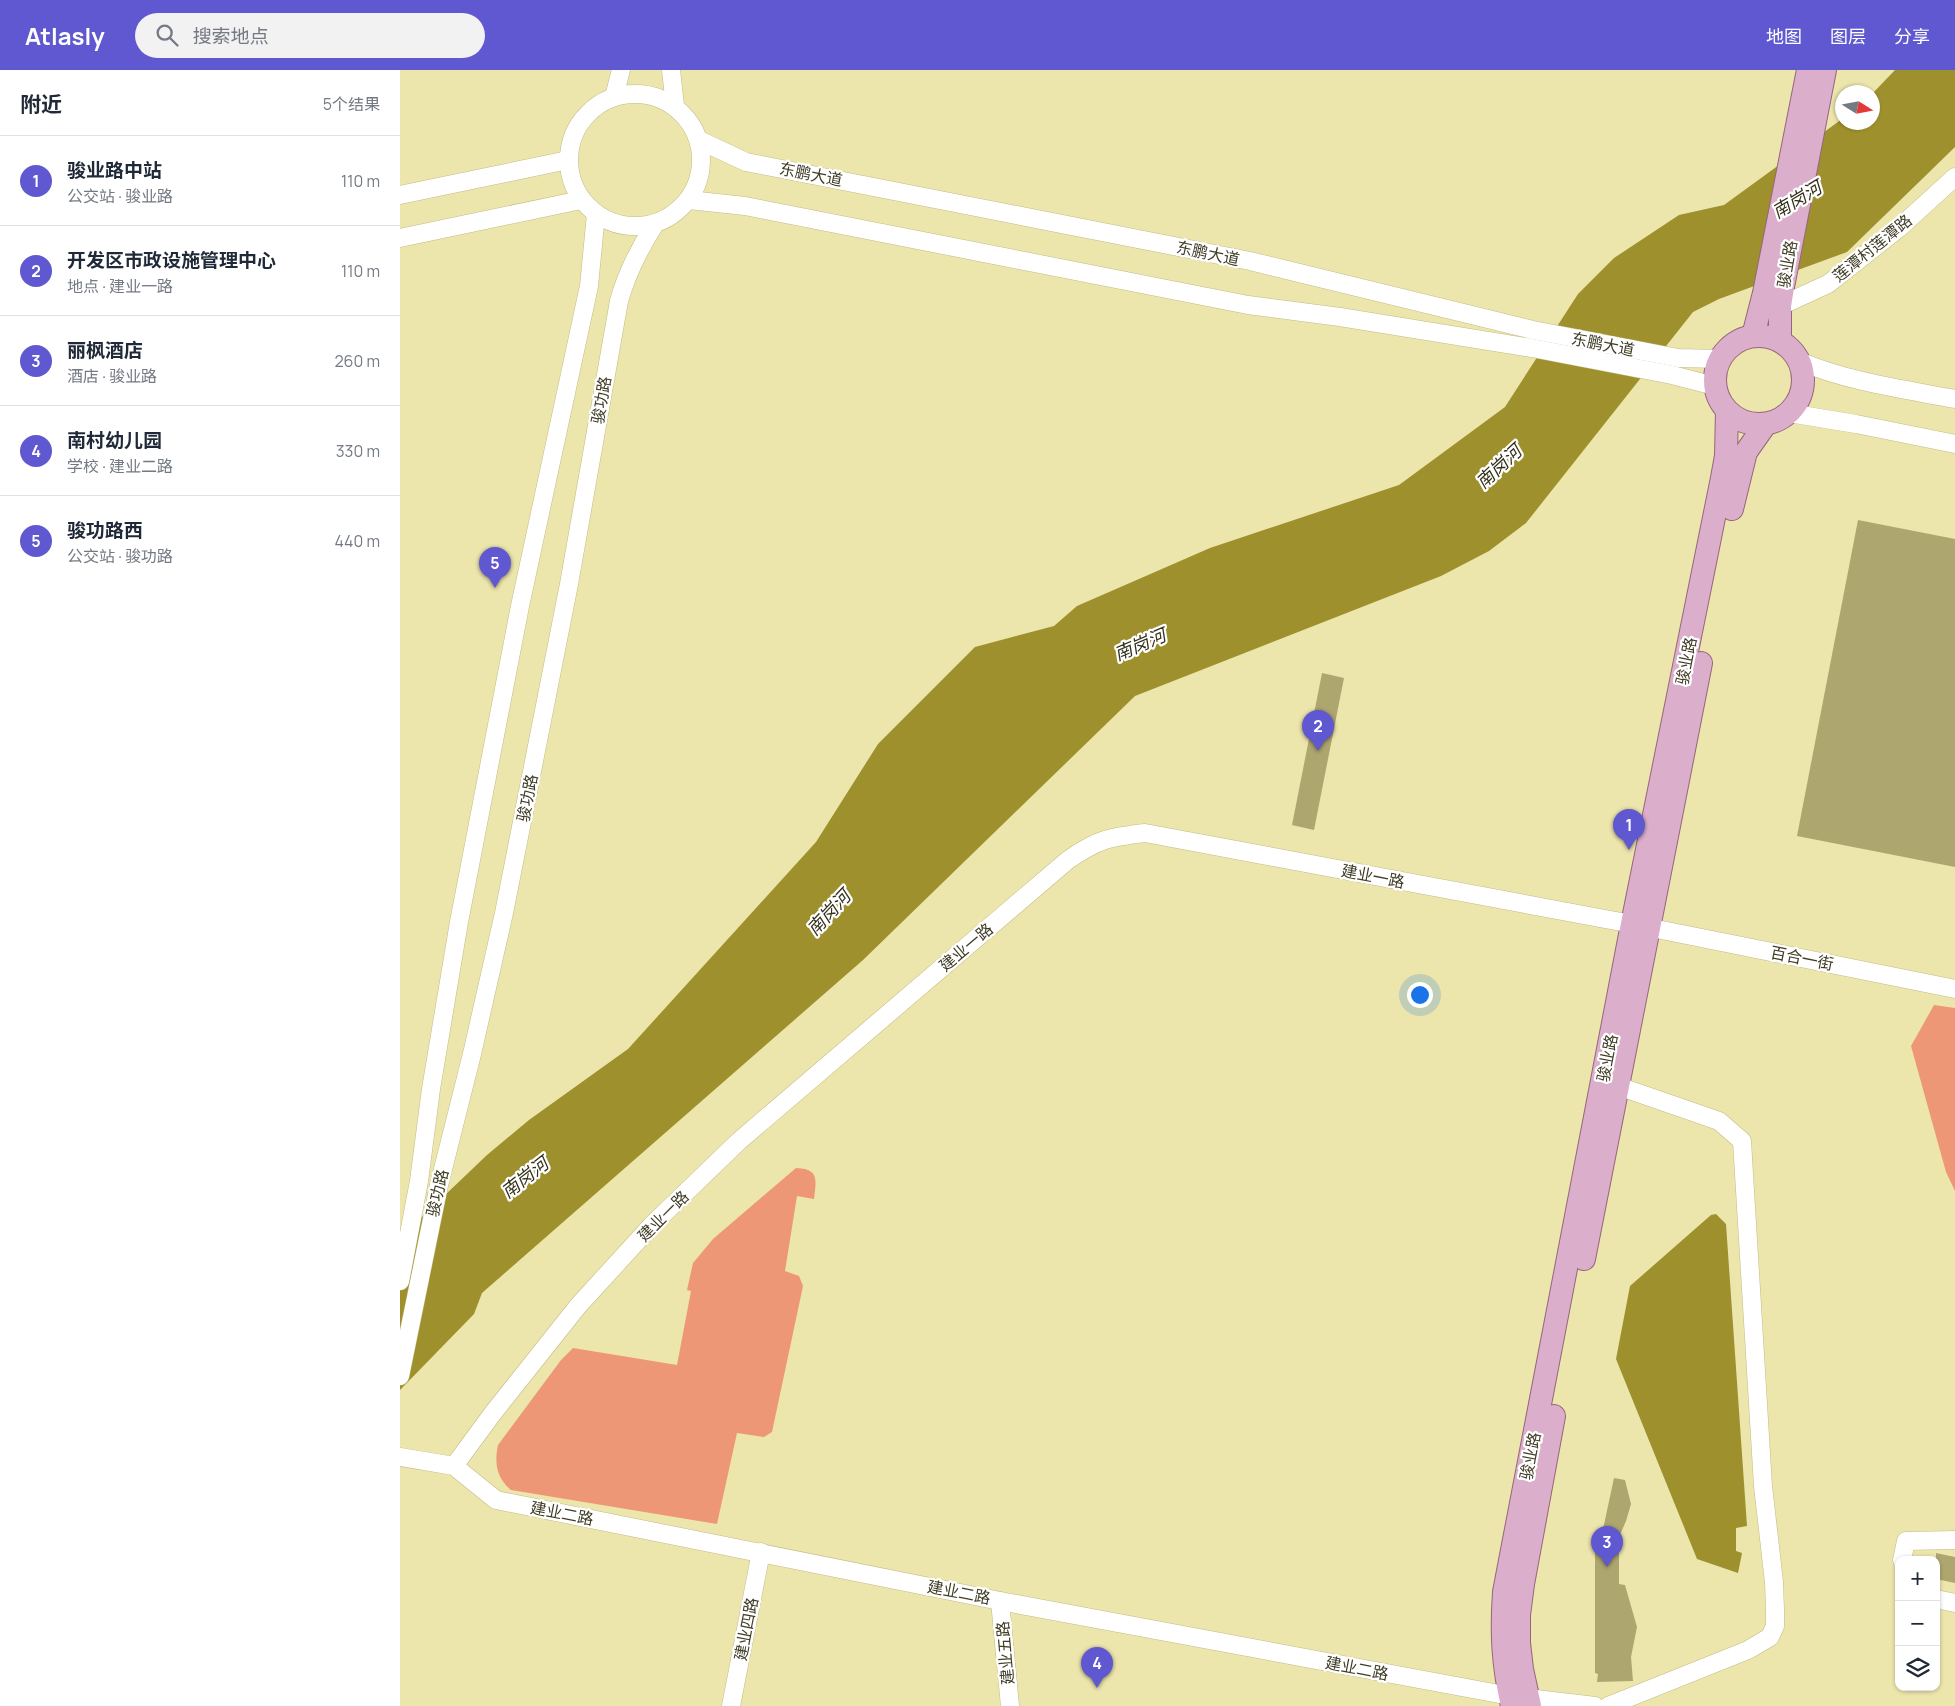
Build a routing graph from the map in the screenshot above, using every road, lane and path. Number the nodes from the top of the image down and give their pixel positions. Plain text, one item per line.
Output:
1 (621, 70) edge
2 (671, 70) edge
3 (1808, 70) edge
4 (1825, 70) edge
5 (614, 97) junction
6 (675, 106) junction
7 (1803, 137) junction
8 (699, 140) junction
9 (568, 160) junction
10 (1955, 177) edge
11 (400, 195) edge
12 (581, 200) junction
13 (688, 200) junction
14 (596, 214) junction
15 (655, 224) junction
16 (400, 238) edge
17 (1776, 295) junction
18 (1753, 336) junction
19 (1780, 341) junction
20 (1720, 359) junction
21 (1799, 361) junction
22 (1715, 386) junction
23 (1955, 399) edge
24 (1727, 411) junction
25 (1790, 413) junction
26 (1765, 425) junction
27 (1955, 444) edge
28 (1641, 926) junction
29 (1955, 989) edge
30 (1618, 1086) junction
31 (418, 1182) junction
32 (400, 1204) edge
33 (400, 1282) edge
34 (400, 1376) edge
35 (400, 1457) edge
36 (454, 1466) junction
37 (1955, 1540) edge
38 (761, 1552) junction
39 (1903, 1556) edge
40 (1940, 1600) edge
41 (1000, 1601) junction
42 (1955, 1603) edge
43 (1520, 1702) edge
44 (731, 1706) edge
45 (1010, 1706) edge
46 (1595, 1706) edge
47 (1608, 1706) edge

1 - 5 street
2 - 6 street
3 - 7 main road, 骏业路
4 - 7 main road, 骏业路
5 - 6 street
5 - 9 street
6 - 8 street
7 - 17 main road, 骏业路
8 - 13 street
8 - 20 street, 东鹏大道
9 - 11 street
9 - 12 street
10 - 17 street, 莲潭村莲潭路
12 - 14 street
12 - 16 street
13 - 15 street
13 - 22 street, 东鹏大道
14 - 15 street
14 - 31 street, 骏功路
15 - 34 street, 骏功路
17 - 18 main road, 骏业路
17 - 19 main road, 骏业路
18 - 19 main road
18 - 20 main road
19 - 21 main road
20 - 22 main road
21 - 23 street
21 - 25 main road
22 - 24 main road
24 - 26 main road
24 - 28 main road, 骏业路
25 - 26 main road
25 - 27 street
26 - 28 main road, 骏业路
28 - 29 street, 百合一街
28 - 30 main road, 骏业路
28 - 36 street, 建业一路
28 - 43 main road, 骏业路
30 - 43 main road, 骏业路
30 - 47 street
31 - 32 street
31 - 33 street, 骏功路
35 - 36 street, 建业二路
36 - 38 street, 建业二路
37 - 39 street
38 - 41 street, 建业二路
38 - 44 street, 建业四路
40 - 42 street
41 - 43 street, 建业二路
41 - 45 street, 建业五路
43 - 46 street, 建业二路

